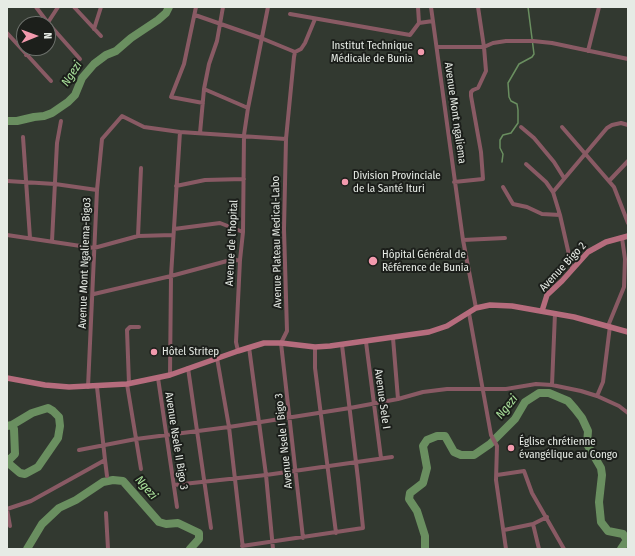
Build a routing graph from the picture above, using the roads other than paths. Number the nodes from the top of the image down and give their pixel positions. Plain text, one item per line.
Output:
1 (36, 7) edge
2 (58, 7) edge
3 (74, 7) edge
4 (100, 7) edge
5 (196, 7) edge
6 (223, 7) edge
7 (268, 7) edge
8 (418, 7) edge
9 (431, 7) edge
10 (478, 7) edge
11 (599, 7) edge
12 (290, 14) dead end
13 (194, 15) junction
14 (42, 16) edge
15 (52, 16) edge
16 (315, 19) junction
17 (433, 21) junction
18 (220, 23) junction
19 (419, 23) junction
20 (94, 29) junction
21 (7, 33) edge
22 (56, 33) edge
23 (101, 36) dead end
24 (261, 38) junction
25 (16, 43) edge
26 (437, 47) junction
27 (484, 47) junction
28 (588, 51) junction
29 (295, 52) junction
30 (28, 56) edge
31 (628, 58) edge
32 (80, 59) dead end
33 (51, 81) dead end
34 (204, 89) junction
35 (203, 102) junction
36 (248, 108) junction
37 (62, 121) dead end
38 (628, 126) edge
39 (521, 127) dead end
40 (562, 127) dead end
41 (180, 132) junction
42 (200, 133) junction
43 (244, 135) junction
44 (23, 137) dead end
45 (286, 139) junction
46 (585, 153) junction
47 (628, 161) edge
48 (526, 164) dead end
49 (141, 168) dead end
50 (564, 178) junction
51 (244, 179) junction
52 (609, 180) junction
53 (7, 181) edge
54 (26, 182) junction
55 (454, 182) junction
56 (55, 184) junction
57 (176, 186) junction
58 (503, 187) dead end
59 (97, 190) junction
60 (553, 192) junction
61 (560, 215) junction
62 (628, 223) edge
63 (174, 229) junction
64 (243, 232) junction
65 (7, 235) edge
66 (173, 235) junction
67 (138, 236) junction
68 (628, 236) edge
69 (30, 238) junction
70 (504, 238) dead end
71 (622, 238) junction
72 (463, 240) junction
73 (52, 241) junction
74 (94, 248) junction
75 (240, 260) junction
76 (572, 268) junction
77 (171, 276) junction
78 (94, 294) junction
79 (476, 308) junction
80 (542, 311) junction
81 (469, 313) junction
82 (555, 314) junction
83 (609, 326) junction
84 (139, 327) dead end
85 (628, 332) edge
86 (393, 338) junction
87 (366, 342) junction
88 (281, 343) junction
89 (342, 345) junction
90 (315, 346) junction
91 (249, 347) junction
92 (238, 351) junction
93 (217, 358) junction
94 (188, 368) junction
95 (170, 374) junction
96 (7, 378) edge
97 (158, 378) junction
98 (128, 384) junction
99 (552, 385) junction
100 (88, 387) junction
101 (97, 387) junction
102 (482, 388) junction
103 (597, 396) junction
104 (398, 399) junction
105 (374, 404) junction
106 (350, 408) junction
107 (321, 412) junction
108 (628, 413) edge
109 (290, 417) junction
110 (259, 422) junction
111 (229, 426) junction
112 (197, 431) junction
113 (167, 435) junction
114 (136, 439) junction
115 (104, 445) junction
116 (79, 450) dead end
117 (392, 457) dead end
118 (381, 458) junction
119 (105, 460) junction
120 (356, 462) junction
121 (328, 466) junction
122 (141, 469) dead end
123 (296, 470) junction
124 (266, 475) junction
125 (497, 475) junction
126 (107, 476) dead end
127 (235, 478) junction
128 (205, 482) junction
129 (174, 486) junction
130 (177, 507) dead end
131 (7, 509) edge
132 (106, 513) dead end
133 (547, 517) junction
134 (533, 524) junction
135 (10, 526) dead end
136 (211, 528) dead end
137 (504, 530) junction
138 (336, 533) junction
139 (303, 538) junction
140 (272, 542) junction
141 (243, 547) edge
142 (108, 549) edge
143 (273, 549) edge
144 (506, 549) edge
145 (539, 549) edge
146 (564, 549) edge

1 - 14 street
2 - 15 street
3 - 20 street
4 - 20 street
5 - 13 street
6 - 18 street
7 - 24 street, Avenue de l'hopital
8 - 19 street
9 - 17 street, Avenue Mont ngaliema
10 - 27 street
11 - 28 street
12 - 16 street
13 - 18 street
13 - 35 street
16 - 19 street
16 - 29 street
17 - 19 street
17 - 26 street, Avenue Mont ngaliema
18 - 24 street
18 - 34 street
20 - 23 street
21 - 25 street
22 - 32 street
24 - 29 street
24 - 36 street, Avenue de l'hopital
26 - 27 street
26 - 55 street, Avenue Mont ngaliema
27 - 28 street
27 - 55 street
28 - 31 street
29 - 45 street, Avenue Plateau Medical-Labo
30 - 33 street
34 - 35 street
34 - 36 street
35 - 42 street
36 - 43 street, Avenue de l'hopital
37 - 56 street
38 - 46 street
39 - 50 street
40 - 46 street
41 - 42 street
41 - 57 street
41 - 59 street, Avenue Mont Ngaliema-Bigo3
42 - 43 street
43 - 45 street
43 - 51 street, Avenue de l'hopital
44 - 54 street
45 - 88 street, Avenue Plateau Medical-Labo
46 - 50 street
46 - 52 street
47 - 52 street
48 - 60 street
49 - 67 street
50 - 60 street
51 - 57 street
51 - 64 street, Avenue de l'hopital
52 - 62 street
53 - 54 street
54 - 56 street
54 - 69 street
55 - 72 street, Avenue Mont ngaliema
56 - 59 street
56 - 73 street
57 - 63 street
58 - 61 street
59 - 74 street, Avenue Mont Ngaliema-Bigo3
60 - 61 street
61 - 76 street
63 - 64 street
63 - 66 street
64 - 75 street, Avenue de l'hopital
65 - 69 street
66 - 67 street
66 - 77 street
67 - 74 street
68 - 71 street, Avenue Bigo 2
69 - 73 street
70 - 72 street
71 - 76 street, Avenue Bigo 2
71 - 83 street
72 - 79 street, Avenue Mont ngaliema
73 - 74 street
74 - 78 street, Avenue Mont Ngaliema-Bigo3
75 - 77 street
75 - 92 street, Avenue de l'hopital
76 - 80 street, Avenue Bigo 2
77 - 78 street
77 - 95 street
78 - 100 street, Avenue Mont Ngaliema-Bigo3
79 - 80 street
79 - 81 street
80 - 82 street
81 - 86 street
81 - 102 street
82 - 83 street
82 - 99 street
83 - 85 street
83 - 103 street
84 - 98 street
86 - 87 street
86 - 104 street
87 - 89 street
87 - 105 street, Avenue Sele I
88 - 90 street
88 - 91 street
88 - 109 street, Avenue Nsele I Bigo 3
89 - 90 street
89 - 106 street
90 - 107 street
91 - 92 street
91 - 110 street
92 - 93 street
93 - 94 street
93 - 111 street
94 - 95 street
94 - 112 street
95 - 97 street
96 - 100 street
97 - 98 street
97 - 113 street, Avenue Nsele II Bigo 3
98 - 101 street
98 - 114 street
99 - 102 street
99 - 103 street
100 - 101 street
101 - 115 street
102 - 104 street
102 - 125 street
103 - 108 street
104 - 105 street
105 - 106 street
105 - 118 street, Avenue Sele I
106 - 107 street
106 - 120 street
107 - 109 street
107 - 121 street
109 - 110 street
109 - 123 street, Avenue Nsele I Bigo 3
110 - 111 street
110 - 124 street
111 - 112 street
111 - 127 street
112 - 113 street
112 - 128 street
113 - 114 street
113 - 129 street, Avenue Nsele II Bigo 3
114 - 115 street
114 - 122 street
115 - 116 street
115 - 119 street
117 - 118 street
118 - 120 street
119 - 126 street
119 - 131 street
120 - 121 street
120 - 138 street
121 - 123 street
121 - 138 street
123 - 124 street
123 - 139 street, Avenue Nsele I Bigo 3
124 - 127 street
124 - 140 street
125 - 133 street
125 - 137 street
127 - 128 street
127 - 141 street
128 - 129 street
128 - 136 street
129 - 130 street, Avenue Nsele II Bigo 3
131 - 135 street
132 - 142 street
133 - 134 street
133 - 146 street
134 - 137 street
134 - 145 street
137 - 144 street
138 - 139 street
139 - 140 street
140 - 141 street
140 - 143 street

